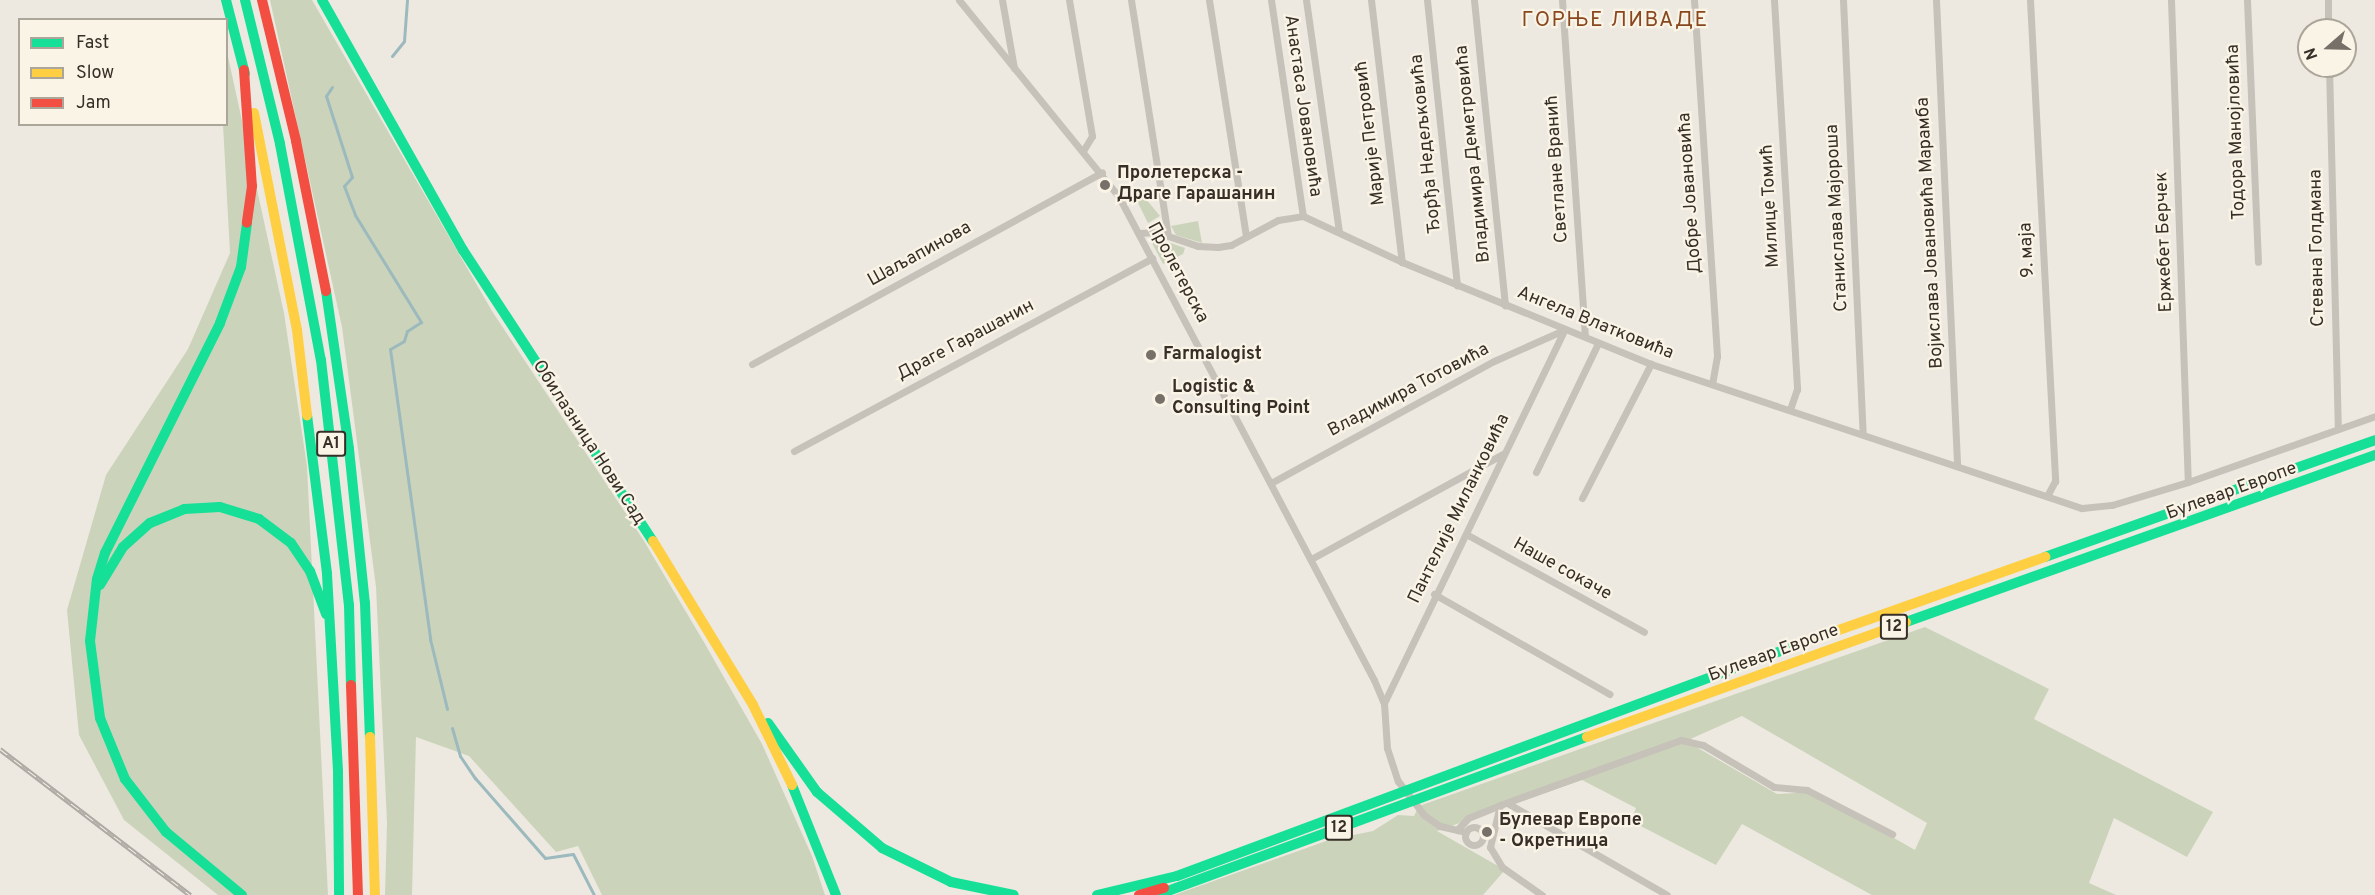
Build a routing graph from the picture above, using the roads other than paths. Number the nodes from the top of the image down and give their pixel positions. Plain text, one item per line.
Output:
1 (225, 0) edge
2 (245, 0) edge
3 (262, 0) edge
4 (322, 0) edge
5 (959, 0) edge
6 (1002, 0) edge
7 (1069, 0) edge
8 (1131, 0) edge
9 (1209, 0) edge
10 (1271, 0) edge
11 (1306, 0) edge
12 (1371, 0) edge
13 (1427, 0) edge
14 (1474, 0) edge
15 (1562, 0) edge
16 (1694, 0) edge
17 (1774, 0) edge
18 (1843, 0) edge
19 (1936, 0) edge
20 (2030, 0) edge
21 (2171, 0) edge
22 (2247, 0) edge
23 (2328, 0) edge
24 (2328, 18) edge
25 (1014, 69) junction
26 (244, 70) junction
27 (2329, 78) edge
28 (1083, 151) junction
29 (1102, 172) junction
30 (1303, 216) junction
31 (1339, 231) junction
32 (1139, 233) junction
33 (1168, 235) junction
34 (1246, 236) junction
35 (1152, 258) junction
36 (1402, 262) junction
37 (2258, 262) dead end
38 (1457, 285) junction
39 (1505, 305) junction
40 (1564, 330) junction
41 (1585, 336) junction
42 (1598, 343) junction
43 (752, 364) dead end
44 (1651, 364) junction
45 (1712, 383) junction
46 (1790, 409) junction
47 (2375, 416) edge
48 (2338, 429) junction
49 (1863, 434) junction
50 (2375, 440) edge
51 (794, 451) dead end
52 (1504, 453) junction
53 (2375, 455) edge
54 (1957, 464) junction
55 (1536, 471) dead end
56 (2188, 482) junction
57 (1271, 483) junction
58 (2047, 496) junction
59 (1582, 498) dead end
60 (1466, 534) junction
61 (1311, 559) junction
62 (97, 591) junction
63 (1434, 594) junction
64 (1644, 632) dead end
65 (332, 633) junction
66 (1609, 694) dead end
67 (1384, 703) junction
68 (753, 705) junction
69 (1409, 790) junction
70 (1414, 803) junction
71 (1509, 804) junction
72 (1500, 806) junction
73 (1457, 830) junction
74 (1466, 832) junction
75 (1892, 834) dead end
76 (1482, 841) junction
77 (1490, 847) junction
78 (1178, 880) junction
79 (1155, 893) edge
80 (242, 895) edge
81 (339, 895) edge
82 (358, 895) edge
83 (375, 895) edge
84 (836, 895) edge
85 (1014, 895) edge
86 (1097, 895) edge
87 (1139, 895) edge
88 (1542, 895) edge
89 (1667, 895) edge

1 - 26 main road
2 - 82 main road, A1
3 - 83 main road, A1
4 - 68 main road, Обилазница Нови Сад
5 - 25 street, Пролетерска
6 - 25 street
7 - 28 street
8 - 33 street
9 - 34 street
10 - 30 street, Анастаса Јовановића
11 - 31 street
12 - 36 street, Марије Петровић
13 - 38 street, Ђорђа Недељковића
14 - 39 street, Владимира Деметровића
15 - 41 street, Светлане Вранић
16 - 45 street, Добре Јовановића
17 - 46 street, Милице Томић
18 - 49 street, Станислава Мајороша
19 - 54 street, Војислава Јовановића Марамба
20 - 58 street, 9. маја
21 - 56 street, Ержебет Берчек
22 - 37 street, Тодора Манојловића
23 - 24 street
25 - 28 street, Пролетерска
26 - 62 main road
26 - 65 main road
27 - 48 street, Стевана Голдмана
28 - 29 street, Пролетерска
29 - 32 street, Пролетерска
29 - 43 street, Шаљапинова
30 - 31 street, Ангела Влатковића
30 - 34 street
31 - 36 street, Ангела Влатковића
32 - 33 street
32 - 35 street, Пролетерска
33 - 34 street
35 - 51 street, Драге Гарашанин
35 - 57 street, Пролетерска
36 - 38 street, Ангела Влатковића
38 - 39 street, Ангела Влатковића
39 - 40 street, Ангела Влатковића
40 - 41 street, Ангела Влатковића
40 - 52 street, Пантелије Миланковића
40 - 57 street, Владимира Тотовића
41 - 42 street, Ангела Влатковића
42 - 44 street, Ангела Влатковића
42 - 55 street
44 - 45 street, Ангела Влатковића
44 - 59 street
45 - 46 street, Ангела Влатковића
46 - 49 street, Ангела Влатковића
47 - 48 street, Ангела Влатковића
48 - 56 street, Ангела Влатковића
49 - 54 street, Ангела Влатковића
50 - 69 main road, Булевар Европе / 12
52 - 60 street, Пантелије Миланковића
52 - 61 street
53 - 70 main road, Булевар Европе / 12
54 - 58 street, Ангела Влатковића
56 - 58 street, Ангела Влатковића
57 - 61 street, Пролетерска
60 - 63 street, Пантелије Миланковића
60 - 64 street, Наше сокаче
61 - 67 street, Пролетерска
62 - 65 main road
62 - 80 main road
63 - 66 street
63 - 67 street, Пантелије Миланковића
65 - 81 main road
67 - 69 street, Пролетерска
68 - 84 main road, Обилазница Нови Сад
68 - 85 main road
69 - 70 street, Пролетерска
69 - 78 main road, Булевар Европе / 12
70 - 73 street
70 - 78 main road, Булевар Европе / 12
71 - 72 street
71 - 75 street
71 - 89 street
72 - 73 street
72 - 77 street
73 - 74 street
74 - 76 street
74 - 76 street
76 - 77 street
77 - 88 street
78 - 79 main road
78 - 86 main road
79 - 87 main road

